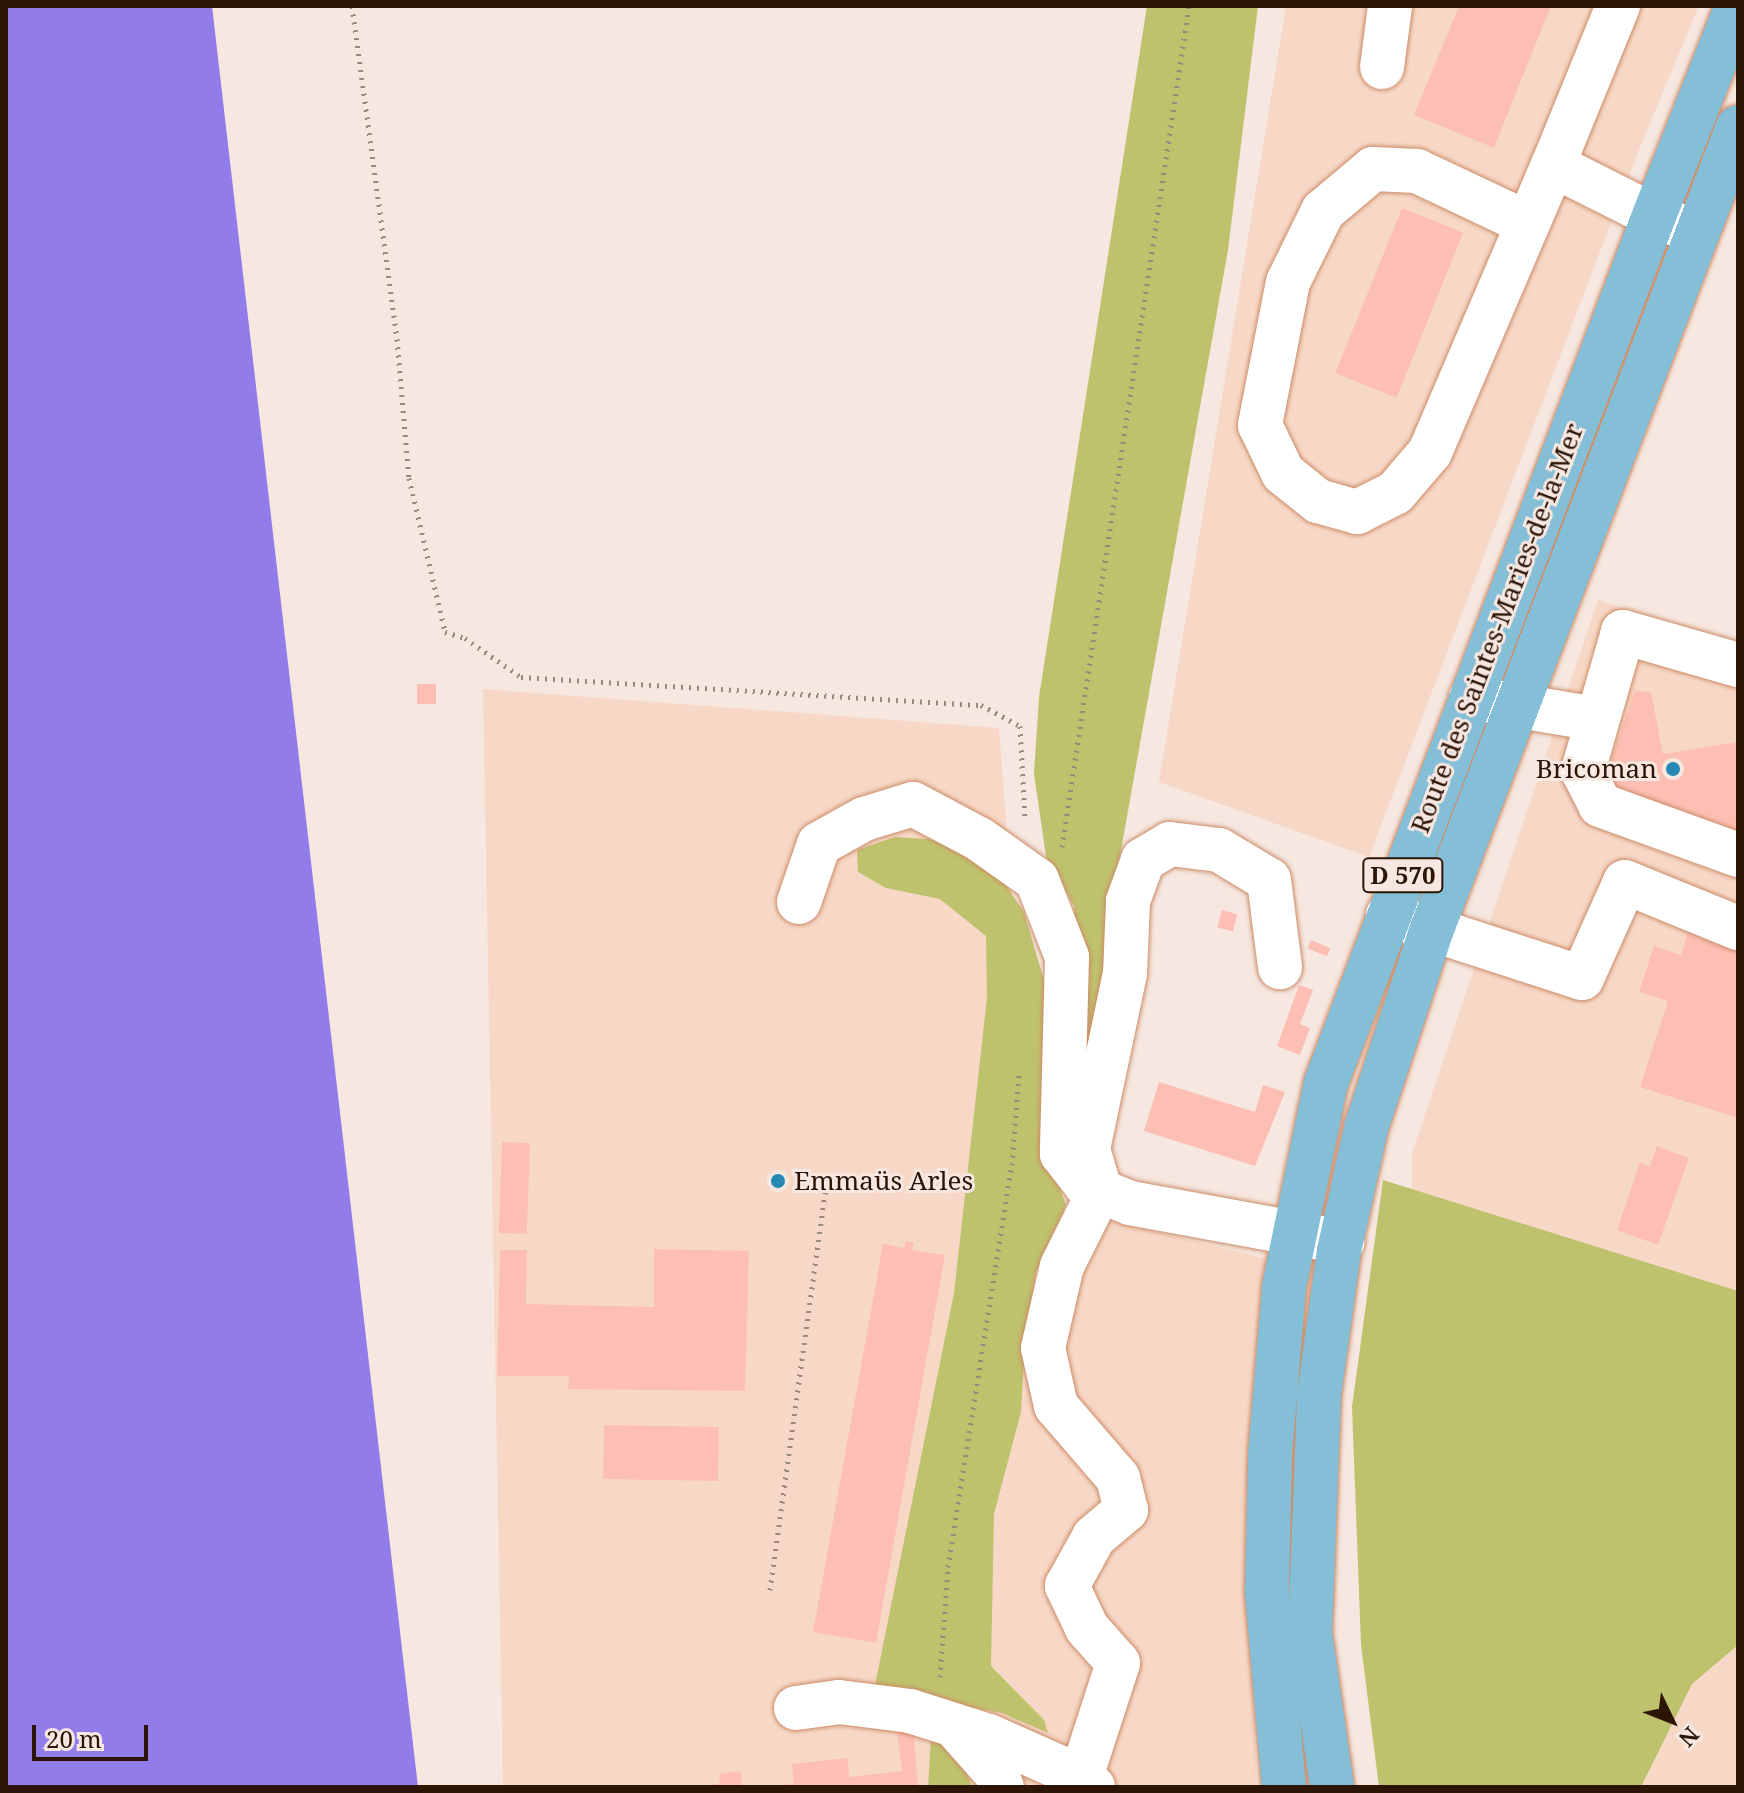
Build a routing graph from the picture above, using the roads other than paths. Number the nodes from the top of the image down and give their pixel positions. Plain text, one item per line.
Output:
1 (1390, 6) edge
2 (1618, 6) edge
3 (1737, 6) edge
4 (1382, 67) dead end
5 (1738, 127) edge
6 (1553, 165) junction
7 (1654, 216) junction
8 (1527, 223) junction
9 (1696, 232) junction
10 (1738, 665) edge
11 (1471, 698) junction
12 (1516, 706) junction
13 (1597, 719) junction
14 (1738, 855) edge
15 (799, 902) dead end
16 (1388, 915) junction
17 (1738, 928) edge
18 (1432, 929) junction
19 (1280, 967) dead end
20 (1100, 1190) junction
21 (1295, 1232) junction
22 (1342, 1242) junction
23 (796, 1708) dead end
24 (956, 1728) junction
25 (1087, 1782) edge
26 (1002, 1787) edge
27 (1284, 1787) edge
28 (1332, 1787) edge

1 - 4 lane
2 - 6 lane
3 - 7 main road, Route des Saintes-Maries-de-la-Mer / D 570
5 - 9 main road, Route des Saintes-Maries-de-la-Mer / D 570
6 - 7 lane
6 - 8 lane
7 - 9 lane
7 - 11 main road, Route des Saintes-Maries-de-la-Mer / D 570
8 - 8 lane
9 - 12 main road, Route des Saintes-Maries-de-la-Mer / D 570
10 - 13 lane
11 - 12 lane
11 - 16 main road, Route des Saintes-Maries-de-la-Mer / D 570
12 - 13 lane
12 - 18 main road, Route des Saintes-Maries-de-la-Mer / D 570
13 - 14 lane
15 - 20 lane
16 - 18 lane
16 - 21 main road, Route des Saintes-Maries-de-la-Mer / D 570
17 - 18 lane
18 - 22 main road, Route des Saintes-Maries-de-la-Mer / D 570
19 - 20 lane
20 - 21 lane
20 - 25 lane
21 - 22 lane
21 - 27 main road, Route des Saintes-Maries-de-la-Mer / D 570
22 - 28 main road, Route des Saintes-Maries-de-la-Mer / D 570
23 - 24 lane
24 - 25 lane
24 - 26 lane

